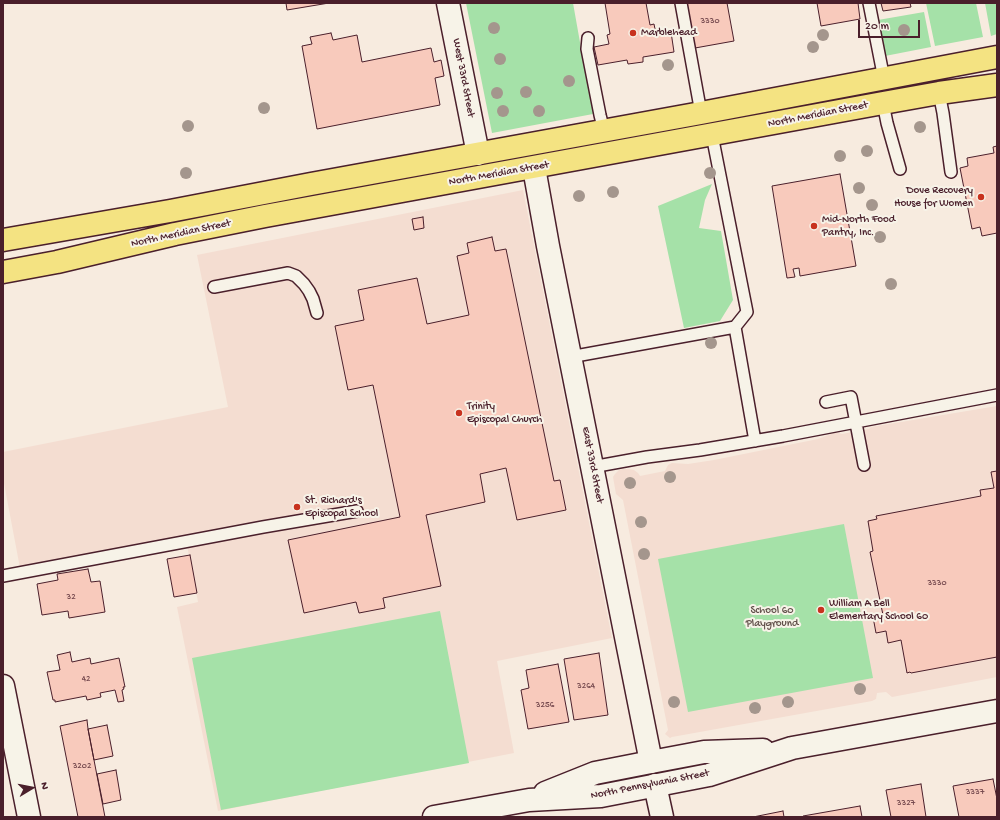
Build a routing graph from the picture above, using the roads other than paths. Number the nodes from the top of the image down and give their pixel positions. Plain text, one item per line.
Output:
1 (448, 3) edge
2 (680, 3) edge
3 (869, 3) edge
4 (588, 38) dead end
5 (997, 57) edge
6 (884, 79) junction
7 (997, 84) edge
8 (939, 93) junction
9 (883, 103) junction
10 (701, 113) junction
11 (604, 131) junction
12 (712, 135) junction
13 (478, 154) junction
14 (534, 168) junction
15 (900, 169) dead end
16 (951, 172) dead end
17 (3, 240) edge
18 (3, 272) edge
19 (214, 287) dead end
20 (317, 313) dead end
21 (735, 327) junction
22 (570, 357) junction
23 (997, 395) edge
24 (826, 402) dead end
25 (856, 421) junction
26 (755, 441) junction
27 (864, 466) dead end
28 (592, 467) junction
29 (357, 511) dead end
30 (3, 576) edge
31 (3, 686) edge
32 (997, 711) edge
33 (792, 748) junction
34 (651, 762) junction
35 (655, 785) junction
36 (529, 800) junction
37 (29, 817) edge
38 (434, 817) edge
39 (662, 817) edge

1 - 13 street, West 33rd Street
2 - 10 lane
3 - 6 lane
4 - 11 lane
5 - 6 main road, North Meridian Street
6 - 10 main road, North Meridian Street
7 - 8 main road, North Meridian Street
8 - 9 main road, North Meridian Street
8 - 16 lane
9 - 12 main road, North Meridian Street
9 - 15 lane
10 - 11 main road, North Meridian Street
11 - 13 main road, North Meridian Street
12 - 14 main road, North Meridian Street
12 - 21 lane
13 - 17 main road, North Meridian Street
14 - 18 main road, North Meridian Street
14 - 22 street, East 33rd Street
19 - 20 lane
21 - 22 lane
21 - 26 lane
22 - 28 street, East 33rd Street
23 - 25 lane
24 - 25 lane
25 - 26 lane
25 - 27 lane
26 - 28 lane
28 - 34 street, East 33rd Street
29 - 30 lane
31 - 37 street
32 - 33 street, North Pennsylvania Street
33 - 34 street, North Pennsylvania Street
33 - 35 street, North Pennsylvania Street
34 - 36 street, North Pennsylvania Street
35 - 36 street, North Pennsylvania Street
35 - 39 street
36 - 38 street, North Pennsylvania Street

